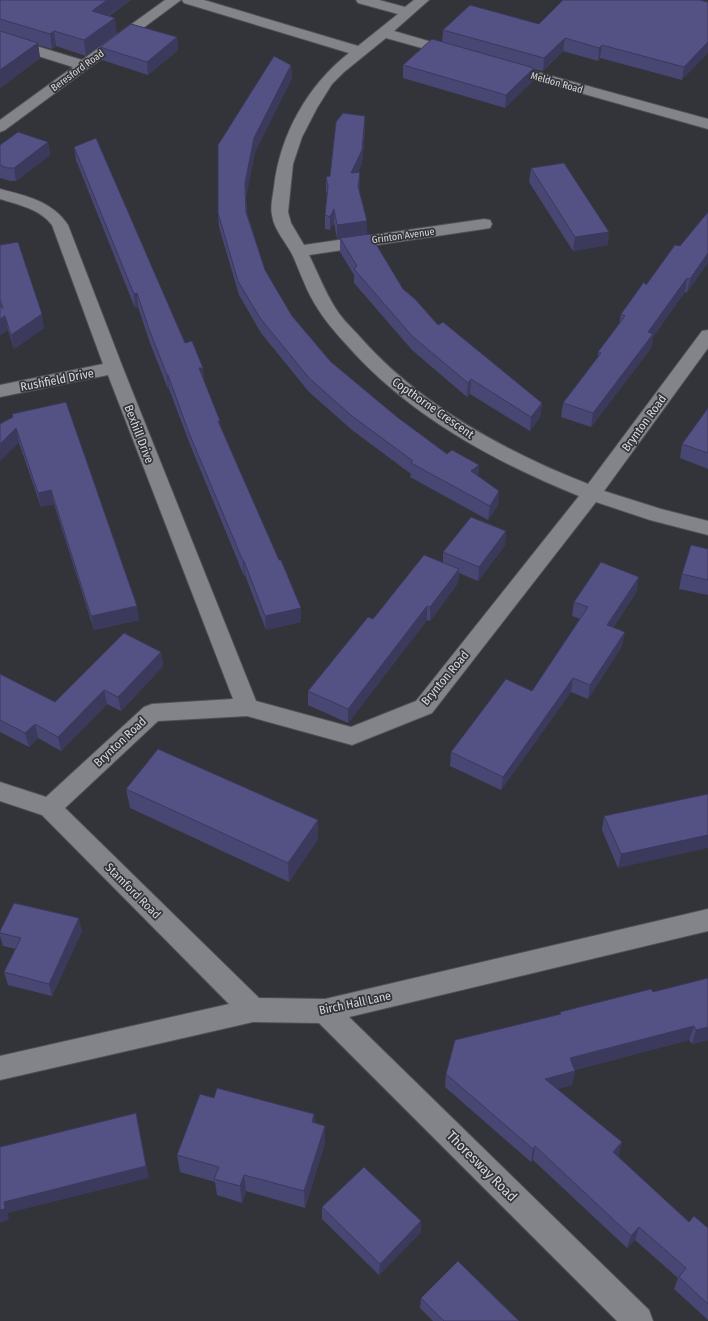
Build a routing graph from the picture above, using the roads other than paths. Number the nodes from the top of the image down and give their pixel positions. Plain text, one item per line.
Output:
1 (174, 0) edge
2 (189, 0) edge
3 (363, 0) edge
4 (422, 0) edge
5 (408, 12) junction
6 (384, 33) junction
7 (0, 39) edge
8 (359, 51) junction
9 (466, 56) edge
10 (489, 63) edge
11 (83, 65) junction
12 (708, 124) edge
13 (0, 127) edge
14 (0, 194) edge
15 (484, 224) dead end
16 (299, 251) junction
17 (708, 335) edge
18 (114, 368) junction
19 (0, 390) edge
20 (592, 493) junction
21 (708, 528) edge
22 (247, 707) junction
23 (0, 792) edge
24 (50, 808) junction
25 (708, 920) edge
26 (253, 1010) junction
27 (325, 1011) junction
28 (0, 1068) edge
29 (638, 1321) edge

1 - 11 street, Beresford Road
2 - 8 street
3 - 5 street
4 - 5 street, Copthorne Crescent
5 - 6 street, Copthorne Crescent
6 - 8 street, Copthorne Crescent
6 - 9 street
7 - 11 street
8 - 16 street, Copthorne Crescent
10 - 12 street, Meldon Road
11 - 13 street, Beresford Road
14 - 18 street, Bexhill Drive
15 - 16 street, Grinton Avenue
16 - 20 street, Copthorne Crescent
17 - 20 street, Brynton Road
18 - 19 street, Rushfield Drive
18 - 22 street, Bexhill Drive
20 - 21 street, Copthorne Crescent
20 - 22 street, Brynton Road
22 - 24 street, Brynton Road
23 - 24 street, Stamford Road
24 - 26 street, Stamford Road
25 - 27 street, Birch Hall Lane
26 - 27 street, Birch Hall Lane
26 - 28 street, Birch Hall Lane
27 - 29 street, Thoresway Road

